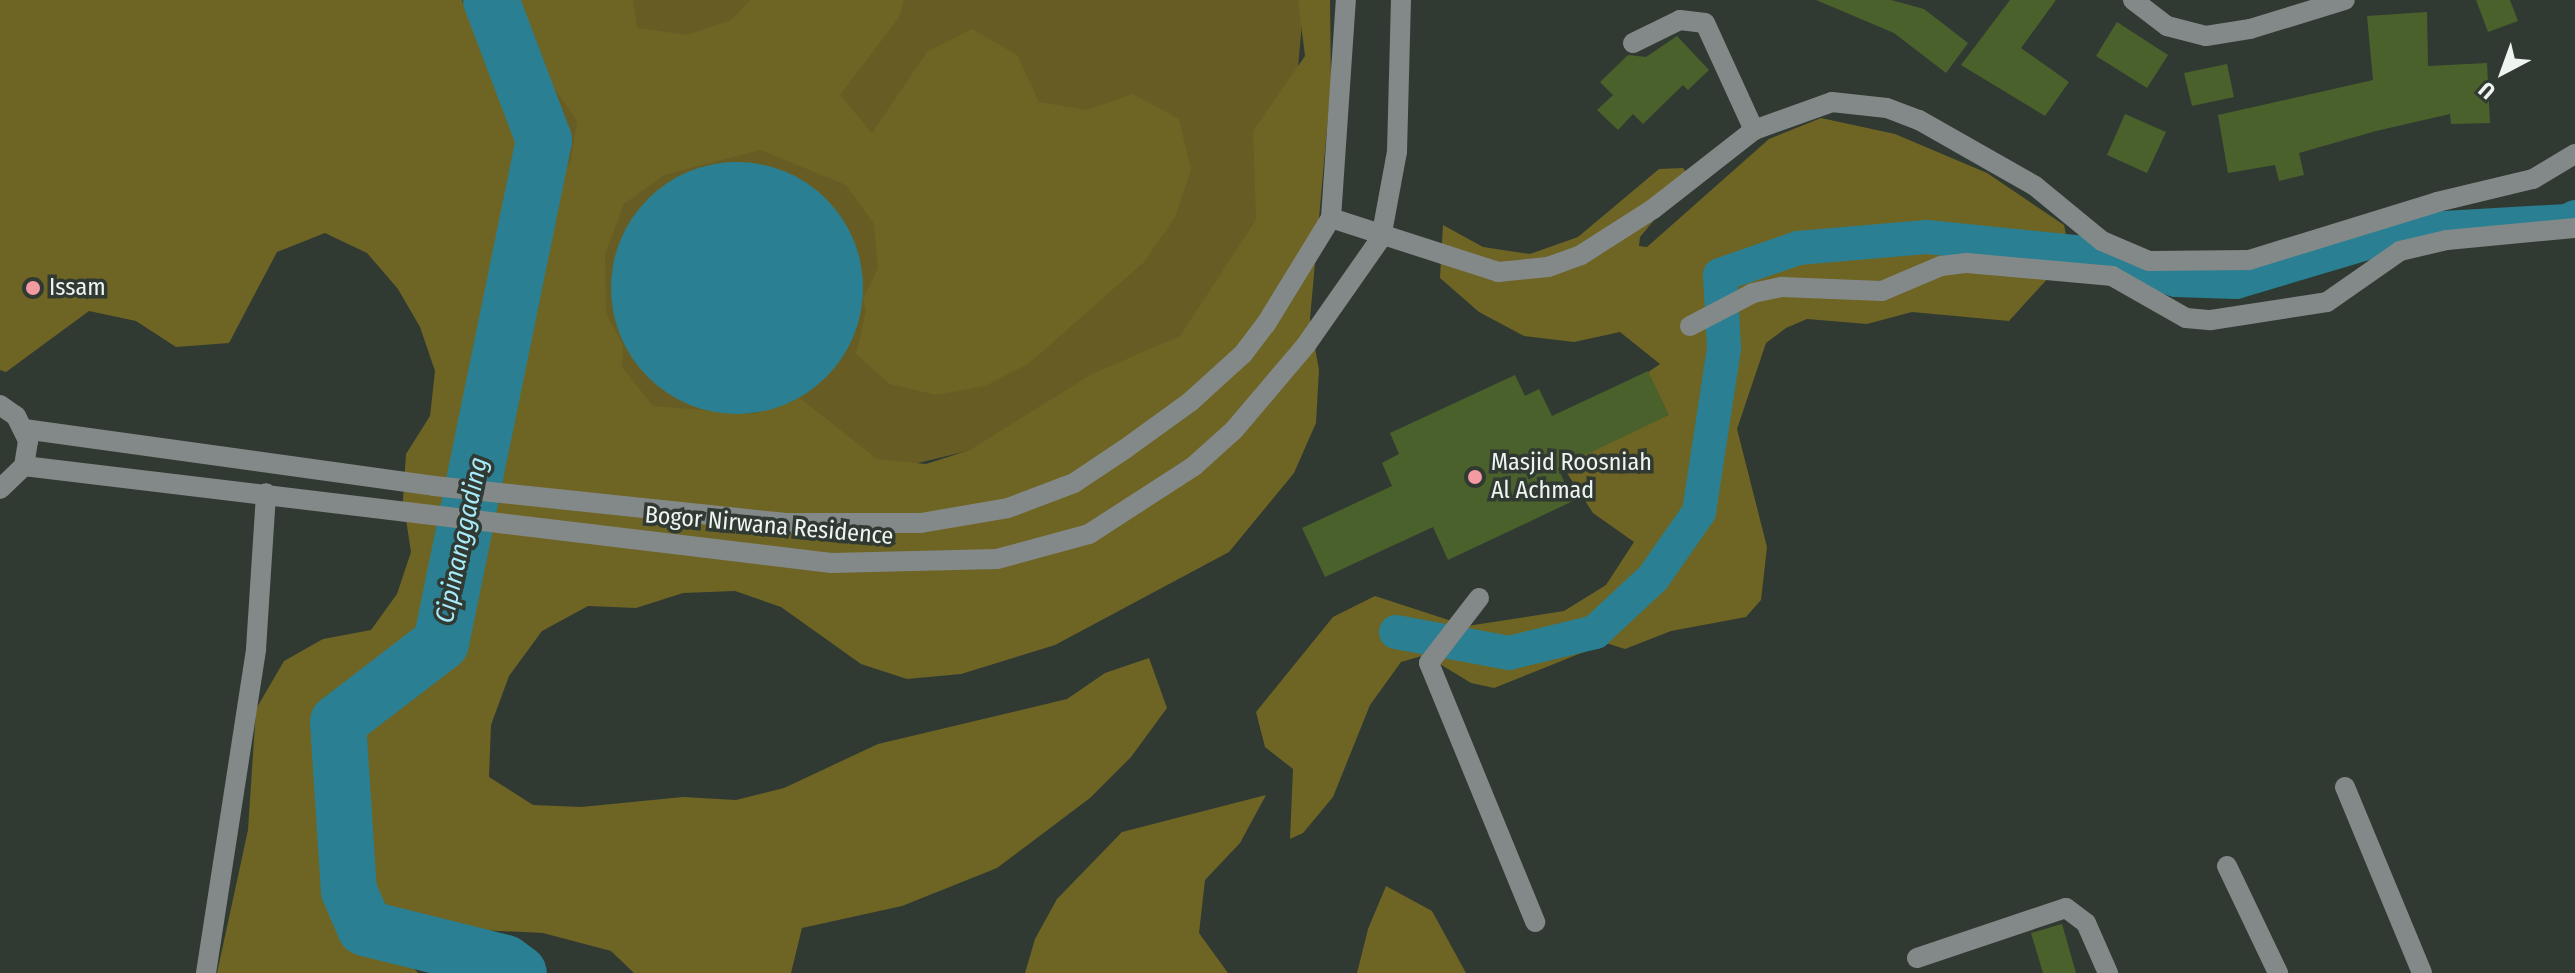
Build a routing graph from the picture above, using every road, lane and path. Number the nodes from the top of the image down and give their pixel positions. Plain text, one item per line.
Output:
1 (1346, 0) edge
2 (1401, 0) edge
3 (2345, 0) edge
4 (2145, 3) edge
5 (1633, 43) dead end
6 (1754, 130) junction
7 (2575, 154) edge
8 (1331, 218) junction
9 (2575, 228) edge
10 (1381, 238) junction
11 (1690, 326) dead end
12 (0, 405) edge
13 (24, 429) junction
14 (24, 466) junction
15 (0, 489) edge
16 (266, 493) junction
17 (1479, 598) dead end
18 (2345, 787) dead end
19 (2227, 866) dead end
20 (1535, 922) dead end
21 (1917, 958) dead end
22 (206, 973) edge
23 (2108, 973) edge
24 (2278, 973) edge
25 (2422, 973) edge

1 - 8 street, Bogor Nirwana Residence
2 - 10 street, Bogor Nirwana Residence
3 - 4 street
5 - 6 street
6 - 7 street
6 - 10 street
8 - 10 street
8 - 13 street, Bogor Nirwana Residence
9 - 11 street
10 - 16 street, Bogor Nirwana Residence
12 - 13 street
13 - 14 street
14 - 15 street
14 - 16 street, Bogor Nirwana Residence
16 - 22 street
17 - 20 street
18 - 25 street
19 - 24 street
21 - 23 street

